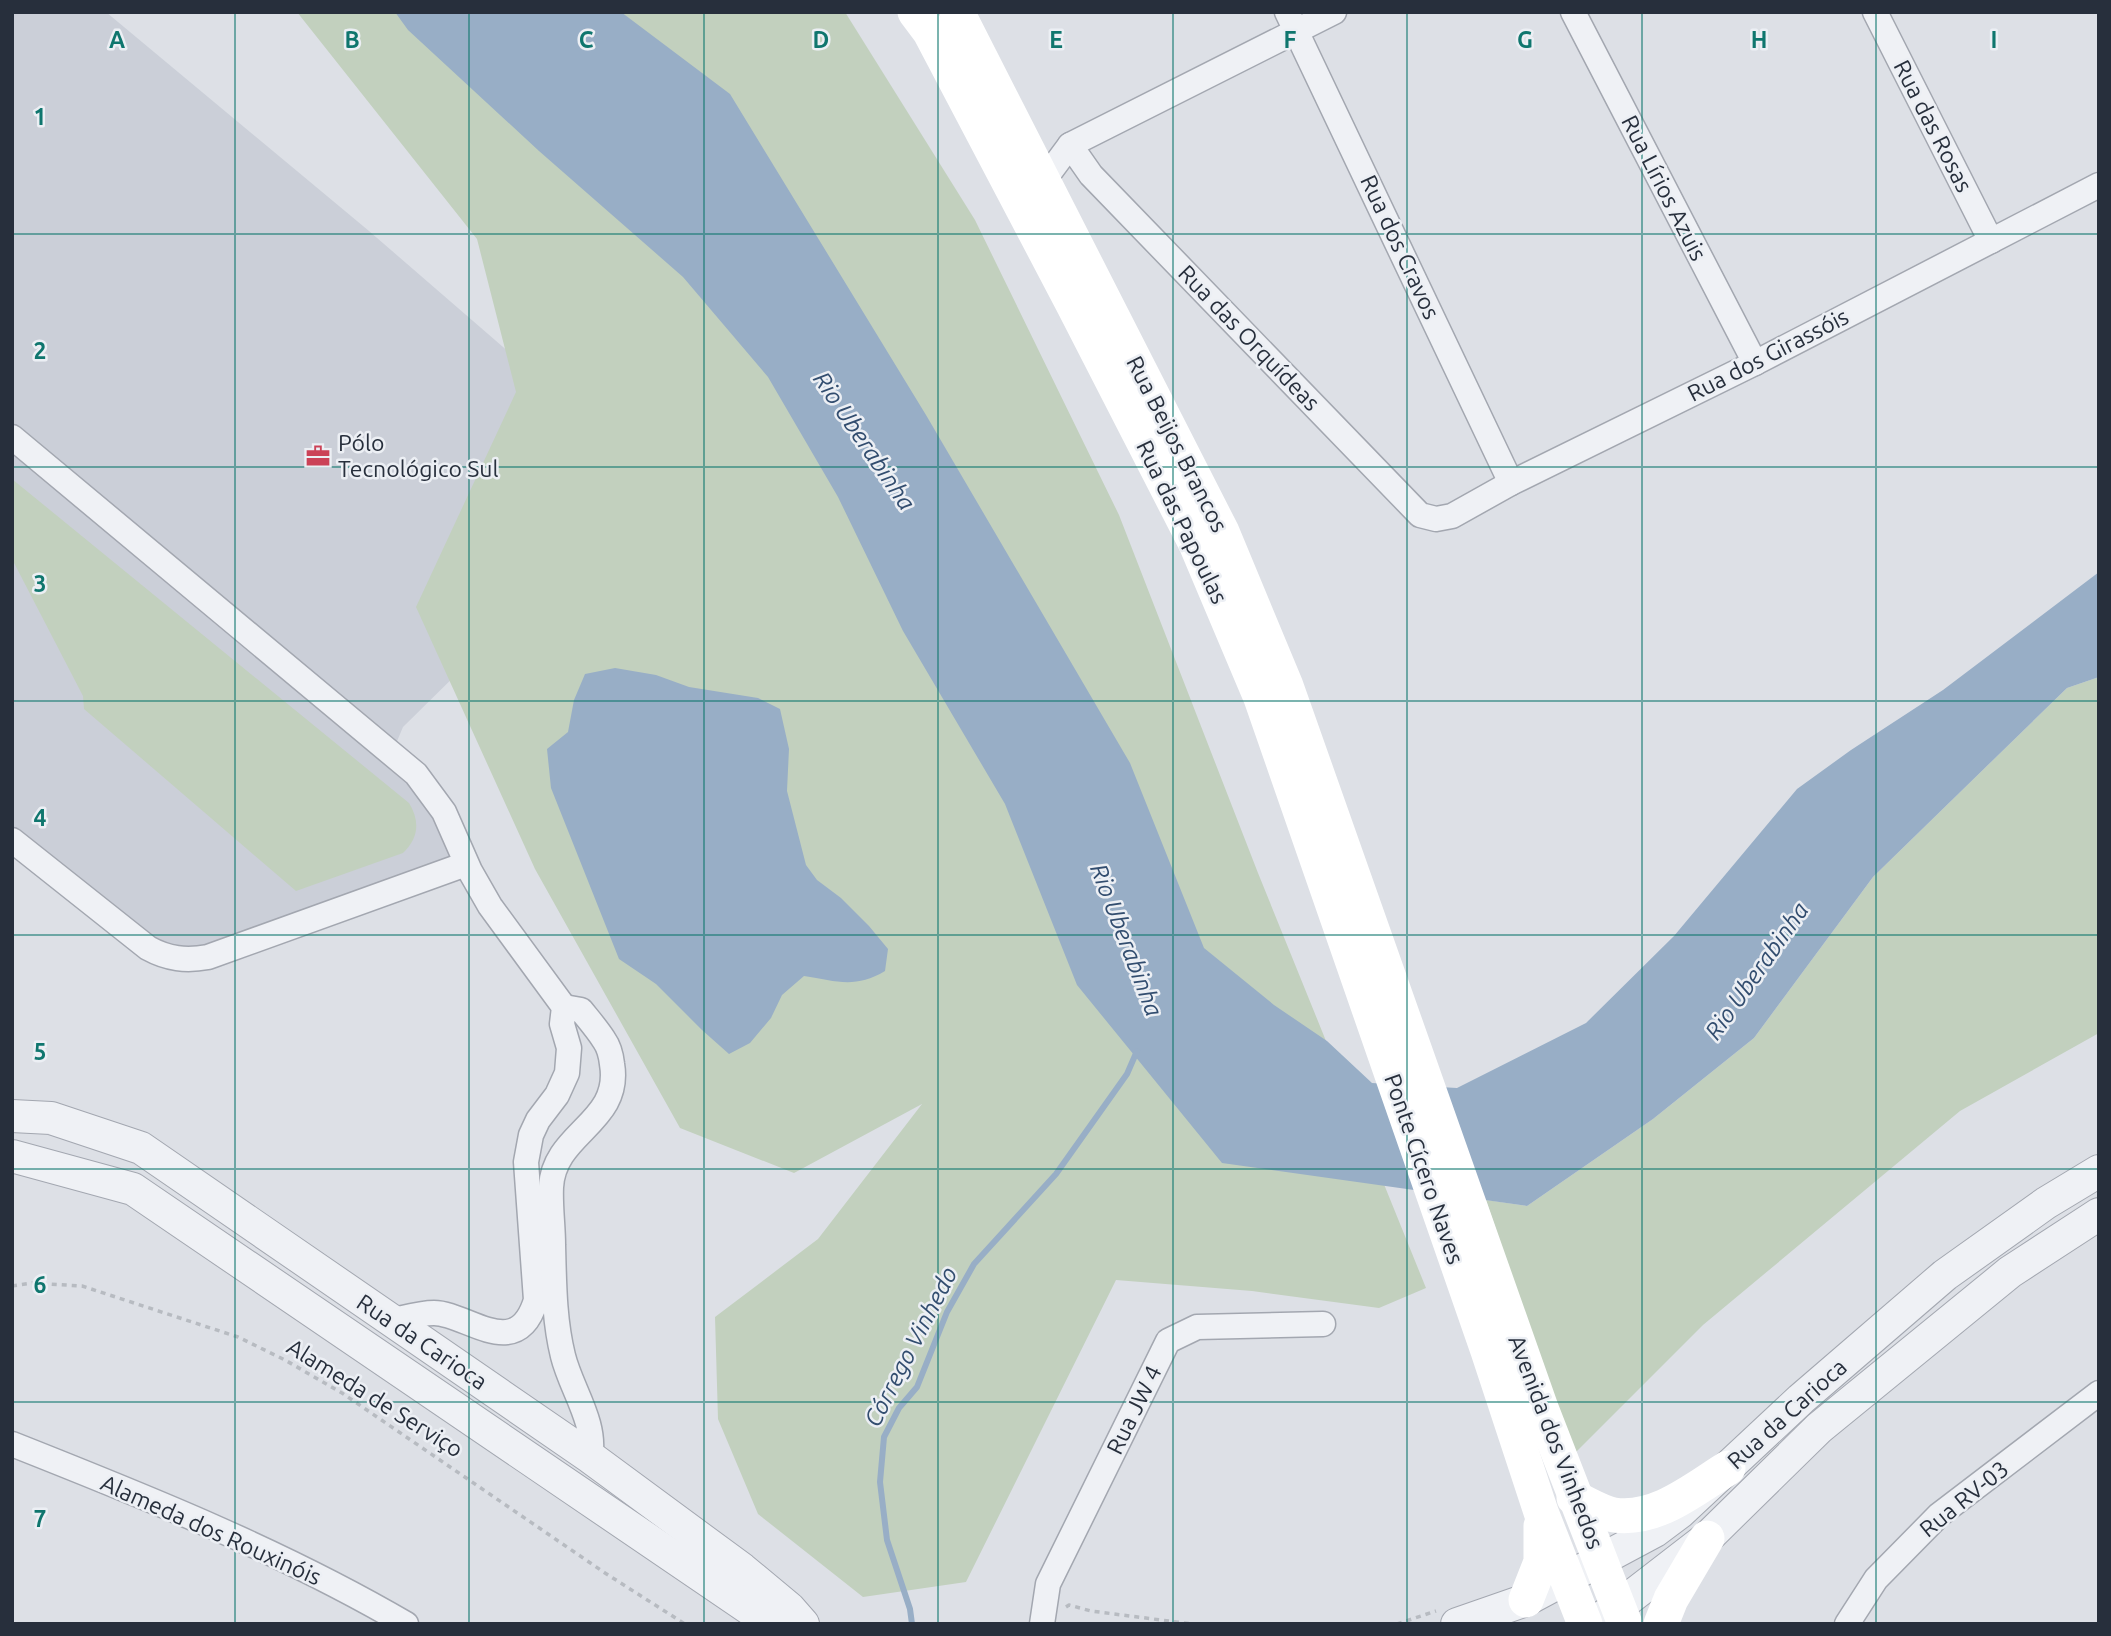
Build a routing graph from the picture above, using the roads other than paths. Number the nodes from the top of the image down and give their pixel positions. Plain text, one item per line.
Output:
1 (915, 12) edge
2 (957, 12) edge
3 (1334, 12) edge
4 (1573, 12) edge
5 (1875, 12) edge
6 (1292, 21) edge
7 (1070, 145) junction
8 (1044, 180) junction
9 (2099, 185) edge
10 (1990, 241) junction
11 (1755, 363) junction
12 (12, 437) edge
13 (1511, 483) junction
14 (1436, 519) joint
15 (12, 840) edge
16 (466, 864) junction
17 (564, 1007) junction
18 (1400, 1055) junction
19 (12, 1116) edge
20 (12, 1156) edge
21 (2099, 1171) edge
22 (2099, 1214) edge
23 (543, 1251) junction
24 (1474, 1281) junction
25 (390, 1321) junction
26 (1322, 1324) dead end
27 (2099, 1393) edge
28 (12, 1444) edge
29 (590, 1457) junction
30 (1728, 1468) junction
31 (1574, 1498) junction
32 (1541, 1512) junction
33 (1707, 1538) junction
34 (1601, 1561) junction
35 (1566, 1578) junction
36 (1526, 1600) junction
37 (1051, 1618) edge
38 (1612, 1618) edge
39 (406, 1624) edge
40 (772, 1624) edge
41 (803, 1624) edge
42 (1457, 1624) edge
43 (1585, 1624) edge
44 (1661, 1624) edge
45 (1847, 1624) edge

1 - 18 main road, Rua das Papoulas
2 - 8 main road, Rua Beijos Brancos
3 - 6 street
4 - 11 street, Rua Lírios Azuis
5 - 10 street, Rua das Rosas
6 - 7 street
6 - 13 street, Rua dos Cravos
7 - 8 street
7 - 14 street, Rua das Orquídeas
8 - 18 main road, Rua Beijos Brancos
9 - 10 street, Rua dos Girassóis
10 - 11 street, Rua dos Girassóis
11 - 13 street, Rua dos Girassóis
12 - 16 street
13 - 14 street, Rua dos Girassóis
15 - 16 street
16 - 17 street
17 - 23 street
17 - 23 street
18 - 24 main road, Ponte Cícero Naves
19 - 25 street, Rua da Carioca
20 - 40 street, Rua da Carioca
21 - 30 street, Rua da Carioca
22 - 33 street, Rua da Carioca
23 - 25 street
23 - 29 street
24 - 31 main road, Avenida dos Vinhedos
24 - 32 main road, Avenida dos Vinhedos
25 - 29 street, Rua da Carioca
26 - 37 street, Rua JW 4
27 - 45 street, Rua RV-03
28 - 39 street, Alameda dos Rouxinóis
29 - 41 street, Rua da Carioca
30 - 31 main road
30 - 34 street, Rua da Carioca
31 - 34 main road, Avenida dos Vinhedos
32 - 35 main road, Avenida dos Vinhedos
32 - 36 main road
33 - 38 street, Rua da Carioca
33 - 44 main road
34 - 35 street, Rua da Carioca
34 - 38 main road, Avenida dos Vinhedos
35 - 36 street, Rua da Carioca
35 - 43 main road, Avenida dos Vinhedos
36 - 42 street, Rua da Carioca

